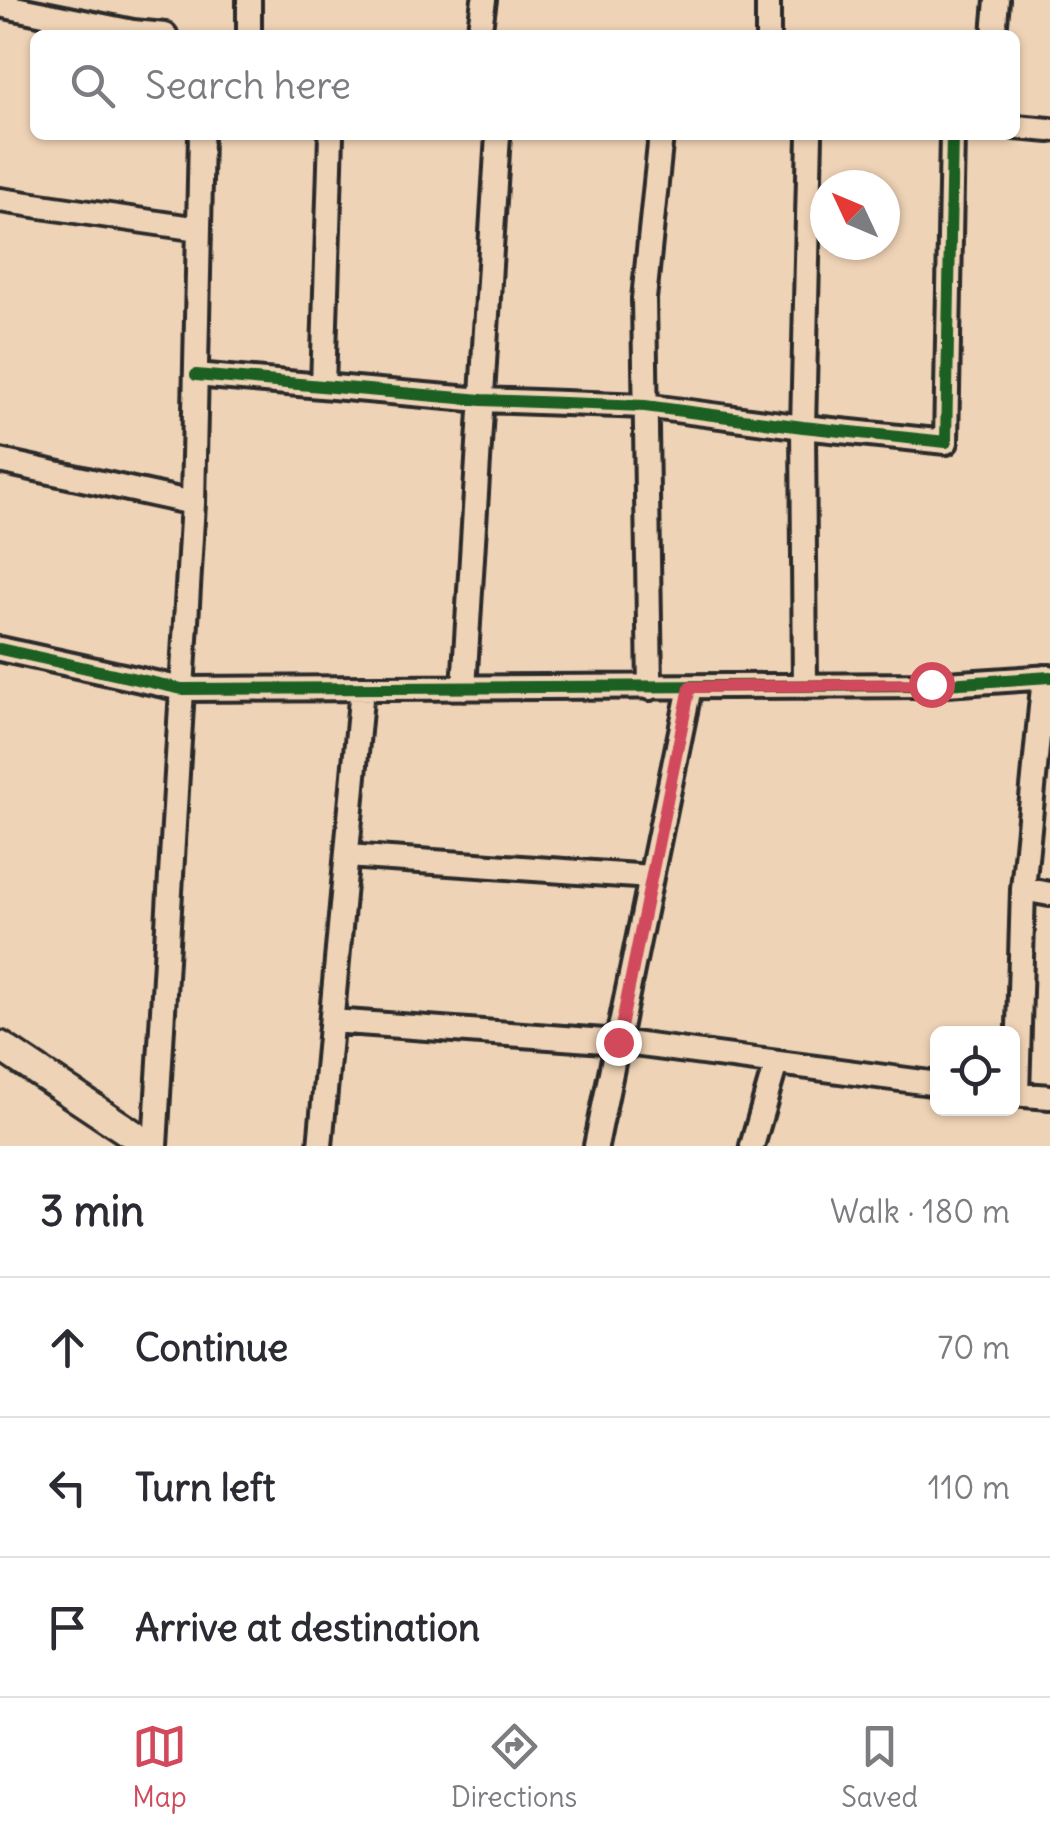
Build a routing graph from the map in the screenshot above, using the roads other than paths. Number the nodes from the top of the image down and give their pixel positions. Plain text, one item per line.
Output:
1 (250, 0) edge
2 (484, 0) edge
3 (768, 0) edge
4 (997, 0) edge
5 (0, 6) edge
6 (78, 10) edge
7 (147, 30) edge
8 (250, 30) edge
9 (480, 30) edge
10 (768, 30) edge
11 (994, 30) edge
12 (1020, 128) edge
13 (1050, 130) edge
14 (201, 140) edge
15 (331, 140) edge
16 (498, 140) edge
17 (660, 140) edge
18 (810, 140) edge
19 (952, 140) edge
20 (1, 206) edge
21 (199, 229) junction
22 (196, 376) junction
23 (323, 386) junction
24 (482, 400) junction
25 (646, 406) junction
26 (802, 427) junction
27 (0, 461) edge
28 (193, 503) junction
29 (0, 649) edge
30 (1047, 677) edge
31 (806, 686) junction
32 (690, 687) junction
33 (362, 688) junction
34 (464, 688) junction
35 (650, 688) junction
36 (182, 689) junction
37 (346, 856) junction
38 (651, 877) junction
39 (1024, 889) junction
40 (1050, 894) edge
41 (332, 1022) junction
42 (1018, 1026) edge
43 (618, 1042) junction
44 (0, 1046) edge
45 (776, 1063) junction
46 (930, 1083) edge
47 (1020, 1094) edge
48 (1050, 1097) edge
49 (153, 1146) edge
50 (320, 1146) edge
51 (596, 1146) edge
52 (752, 1146) edge

1 - 8 street
2 - 9 street
3 - 10 street
4 - 11 street
5 - 6 street
6 - 7 street
12 - 13 street
14 - 21 street
15 - 23 street
16 - 24 street
17 - 25 street
18 - 26 street
19 - 26 street
20 - 21 street
21 - 22 street
22 - 23 street
22 - 28 street
23 - 24 street
24 - 25 street
24 - 34 street
25 - 26 street
25 - 35 street
26 - 31 street
27 - 28 street
28 - 36 street
29 - 36 street
30 - 31 street
30 - 39 street
31 - 32 street
32 - 35 street
32 - 38 street
33 - 34 street
33 - 36 street
33 - 37 street
34 - 35 street
36 - 49 street
37 - 38 street
37 - 41 street
38 - 43 street
39 - 40 street
39 - 42 street
41 - 43 street
41 - 50 street
43 - 45 street
43 - 51 street
44 - 49 street
45 - 46 street
45 - 52 street
47 - 48 street

